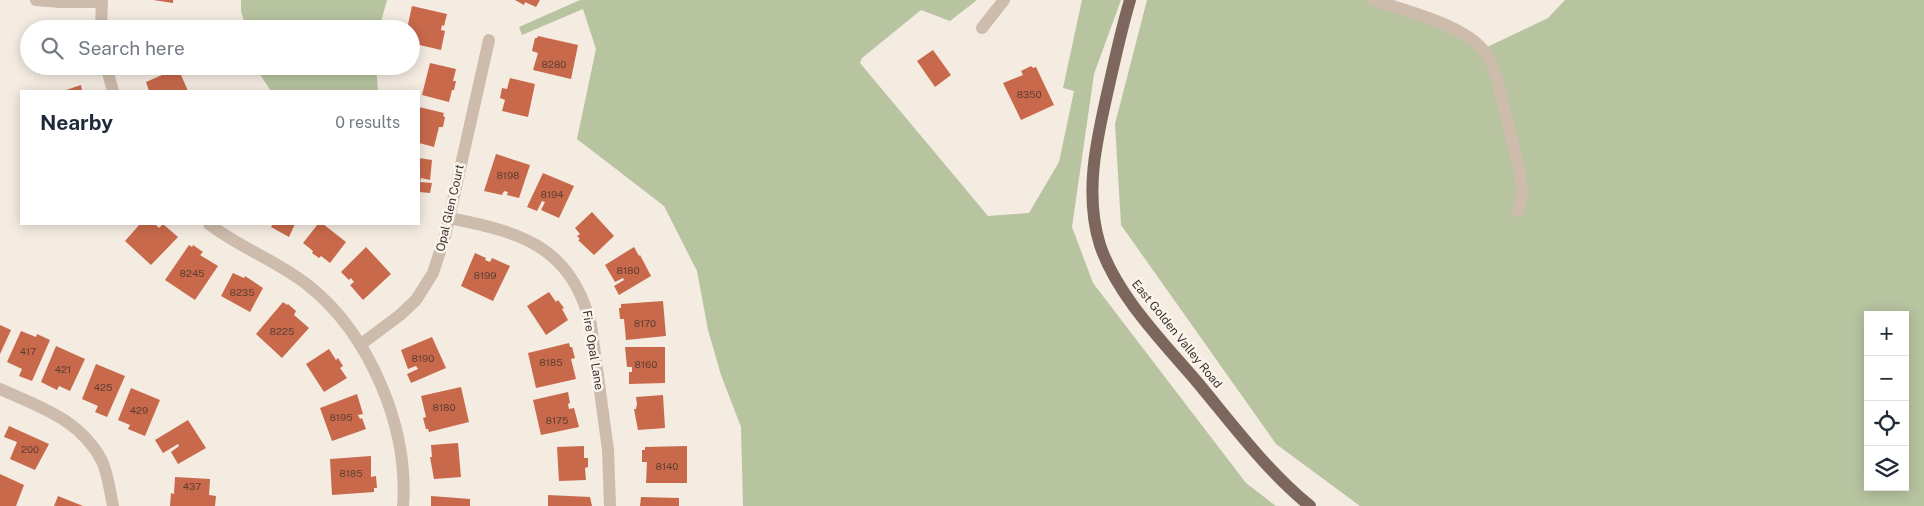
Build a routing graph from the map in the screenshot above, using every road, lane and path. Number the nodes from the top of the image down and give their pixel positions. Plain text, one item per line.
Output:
1 (36, 0) edge
2 (1004, 0) edge
3 (1130, 0) edge
4 (1373, 0) edge
5 (102, 1) edge
6 (101, 20) edge
7 (982, 28) dead end
8 (489, 40) dead end
9 (109, 75) edge
10 (113, 90) edge
11 (1518, 211) dead end
12 (449, 218) junction
13 (210, 225) edge
14 (360, 345) junction
15 (0, 390) edge
16 (113, 506) edge
17 (403, 506) edge
18 (610, 506) edge
19 (1310, 506) edge

1 - 5 street
2 - 7 street
3 - 19 main road, East Golden Valley Road
4 - 11 street
5 - 6 street
8 - 12 street, Opal Glen Court
9 - 10 street
12 - 14 street, Opal Glen Court
12 - 18 street, Fire Opal Lane
13 - 14 street
14 - 17 street
15 - 16 street

